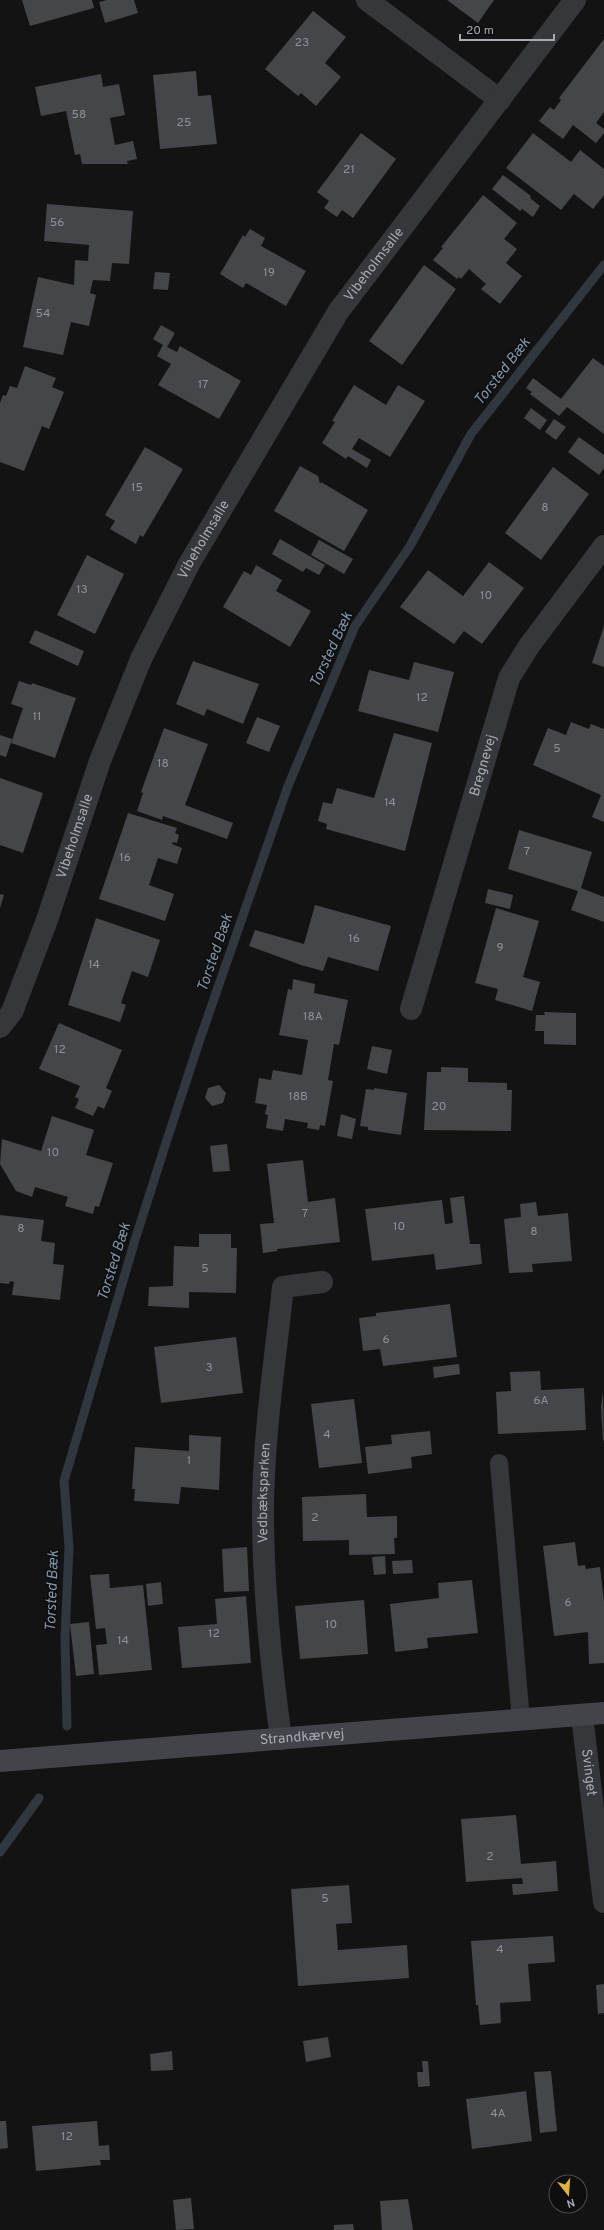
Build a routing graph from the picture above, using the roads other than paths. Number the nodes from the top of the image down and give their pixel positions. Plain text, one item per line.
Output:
1 (367, 0) edge
2 (575, 0) edge
3 (500, 100) junction
4 (604, 546) edge
5 (411, 1009) dead end
6 (0, 1027) edge
7 (322, 1282) dead end
8 (499, 1463) dead end
9 (604, 1713) edge
10 (582, 1715) junction
11 (521, 1721) junction
12 (281, 1740) junction
13 (0, 1761) edge
14 (604, 1902) edge

1 - 3 street
2 - 3 street, Vibeholmsalle
3 - 6 street, Vibeholmsalle
4 - 5 street, Bregnevej
7 - 12 street, Vedbæksparken
8 - 11 lane
9 - 10 main road, Strandkærvej
10 - 11 main road, Strandkærvej
10 - 14 street, Svinget
11 - 12 main road, Strandkærvej
12 - 13 main road, Strandkærvej

